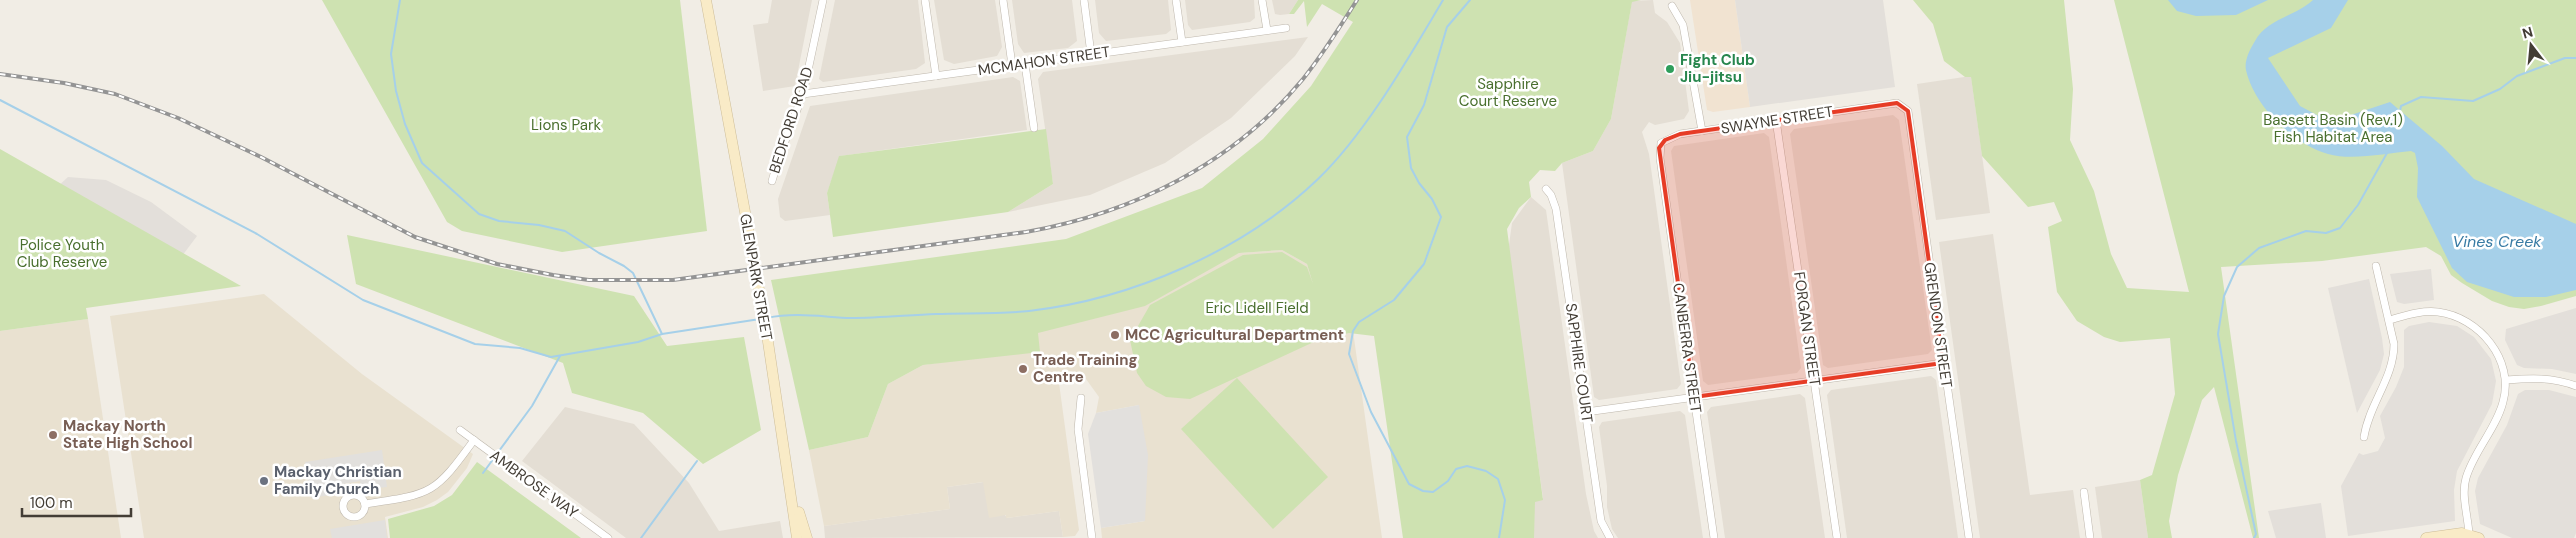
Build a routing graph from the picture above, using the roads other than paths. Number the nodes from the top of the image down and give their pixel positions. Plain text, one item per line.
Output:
1 (706, 0) edge
2 (713, 0) edge
3 (823, 0) edge
4 (926, 0) edge
5 (1003, 0) edge
6 (1084, 0) edge
7 (1176, 0) edge
8 (1262, 0) edge
9 (1672, 6) dead end
10 (1286, 28) dead end
11 (1267, 30) junction
12 (1182, 42) junction
13 (1091, 54) junction
14 (1025, 64) junction
15 (720, 65) junction
16 (1012, 65) junction
17 (936, 76) junction
18 (803, 94) junction
19 (1908, 111) joint
20 (1776, 120) junction
21 (1034, 128) dead end
22 (1702, 131) junction
23 (1660, 158) joint
24 (772, 181) dead end
25 (1546, 188) dead end
26 (2376, 266) dead end
27 (2389, 320) junction
28 (1943, 363) junction
29 (1814, 380) junction
30 (2506, 380) junction
31 (2576, 386) edge
32 (1694, 397) junction
33 (1081, 398) dead end
34 (1586, 412) junction
35 (460, 430) dead end
36 (2364, 437) dead end
37 (474, 440) junction
38 (791, 490) junction
39 (2084, 492) dead end
40 (365, 504) dead end
41 (2474, 536) edge
42 (608, 538) edge
43 (797, 538) edge
44 (807, 538) edge
45 (1092, 538) edge
46 (1610, 538) edge
47 (1714, 538) edge
48 (1837, 538) edge
49 (1969, 538) edge
50 (2090, 538) edge
51 (2426, 538) edge

1 - 15 main road, GLENPARK STREET
2 - 15 main road, GLENPARK STREET
3 - 18 street, BEDFORD ROAD
4 - 17 street
5 - 16 street
6 - 13 street
7 - 12 street
8 - 11 street
9 - 22 street
10 - 11 street, MCMAHON STREET
11 - 12 street, MCMAHON STREET
12 - 13 street, MCMAHON STREET
13 - 14 street, MCMAHON STREET
14 - 16 street, MCMAHON STREET
14 - 21 street
15 - 38 main road, GLENPARK STREET, bridge
16 - 17 street, MCMAHON STREET
17 - 18 street, MCMAHON STREET
18 - 24 street, BEDFORD ROAD
19 - 20 street, SWAYNE STREET
19 - 28 street, GRENDON STREET
20 - 22 street, SWAYNE STREET
20 - 29 street, FORGAN STREET
22 - 23 street, SWAYNE STREET
23 - 32 street, CANBERRA STREET
25 - 34 street, SAPPHIRE COURT
26 - 27 street
27 - 30 street
27 - 36 street
28 - 29 street
28 - 49 street, GRENDON STREET
29 - 32 street
29 - 48 street, FORGAN STREET
30 - 31 street
30 - 41 street
32 - 34 street
32 - 47 street, CANBERRA STREET
33 - 45 street
34 - 46 street, SAPPHIRE COURT
35 - 37 street, AMBROSE WAY
37 - 40 street
37 - 42 street, AMBROSE WAY
38 - 43 main road, GLENPARK STREET
38 - 44 main road, GLENPARK STREET
39 - 50 street
41 - 51 main road

